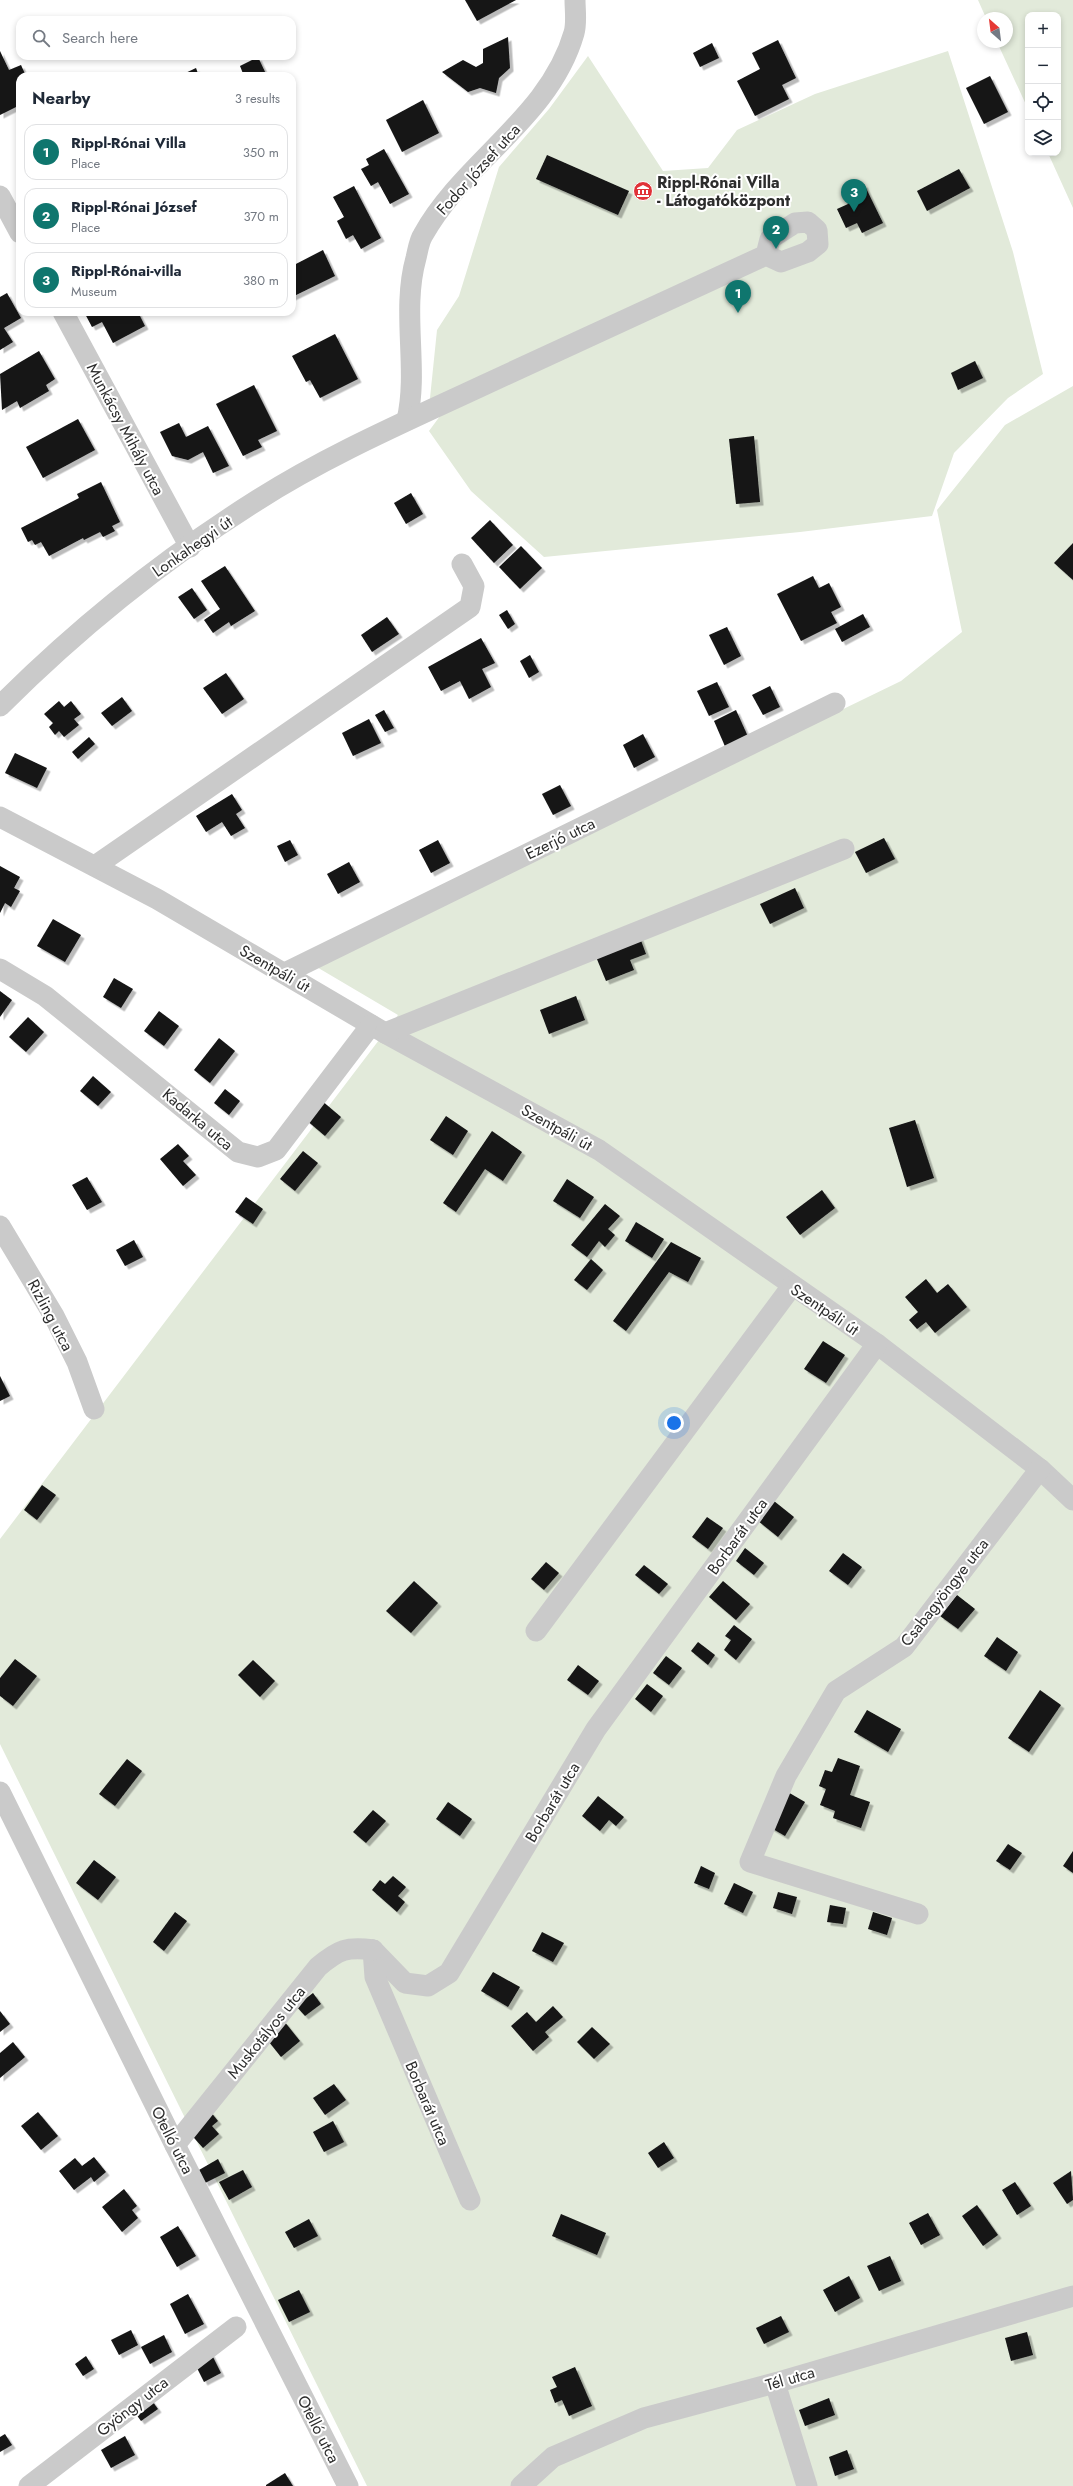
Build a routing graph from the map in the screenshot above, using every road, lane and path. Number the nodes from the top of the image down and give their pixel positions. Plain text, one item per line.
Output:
1 (575, 0) edge
2 (0, 196) edge
3 (16, 226) edge
4 (766, 255) dead end
5 (65, 316) edge
6 (407, 420) junction
7 (190, 547) junction
8 (462, 564) dead end
9 (835, 703) dead end
10 (0, 706) edge
11 (0, 817) edge
12 (844, 849) dead end
13 (95, 866) junction
14 (0, 969) edge
15 (285, 973) junction
16 (378, 1029) junction
17 (0, 1226) edge
18 (792, 1286) junction
19 (877, 1344) junction
20 (94, 1409) dead end
21 (1040, 1469) junction
22 (1073, 1500) edge
23 (536, 1631) dead end
24 (0, 1792) edge
25 (918, 1914) dead end
26 (373, 1950) junction
27 (175, 2145) junction
28 (470, 2200) dead end
29 (1072, 2300) edge
30 (236, 2327) dead end
31 (775, 2383) junction
32 (29, 2486) edge
33 (348, 2486) edge
34 (521, 2486) edge
35 (807, 2486) edge

1 - 6 street, Fodor József utca
2 - 3 street
4 - 6 street, Lonkahegyi út
5 - 7 street, Munkácsy Mihály utca
6 - 7 street, Lonkahegyi út
7 - 10 street, Lonkahegyi út
8 - 13 street
9 - 15 street, Ezerjó utca
11 - 13 street, Szentpáli út
12 - 16 street
13 - 15 street, Szentpáli út
14 - 16 street, Kadarka utca
15 - 16 street, Szentpáli út
16 - 18 street, Szentpáli út
17 - 20 street, Rizling utca
18 - 19 street, Szentpáli út
18 - 23 street
19 - 21 street, Szentpáli út
19 - 26 street, Borbarát utca
21 - 22 street, Szentpáli út
21 - 25 street, Csabagyöngye utca
24 - 27 street, Otelló utca
26 - 27 street, Muskotályos utca
26 - 28 street, Borbarát utca
27 - 33 street, Otelló utca
29 - 31 street, Tél utca
30 - 32 street, Gyöngy utca
31 - 34 street, Tél utca
31 - 35 street

